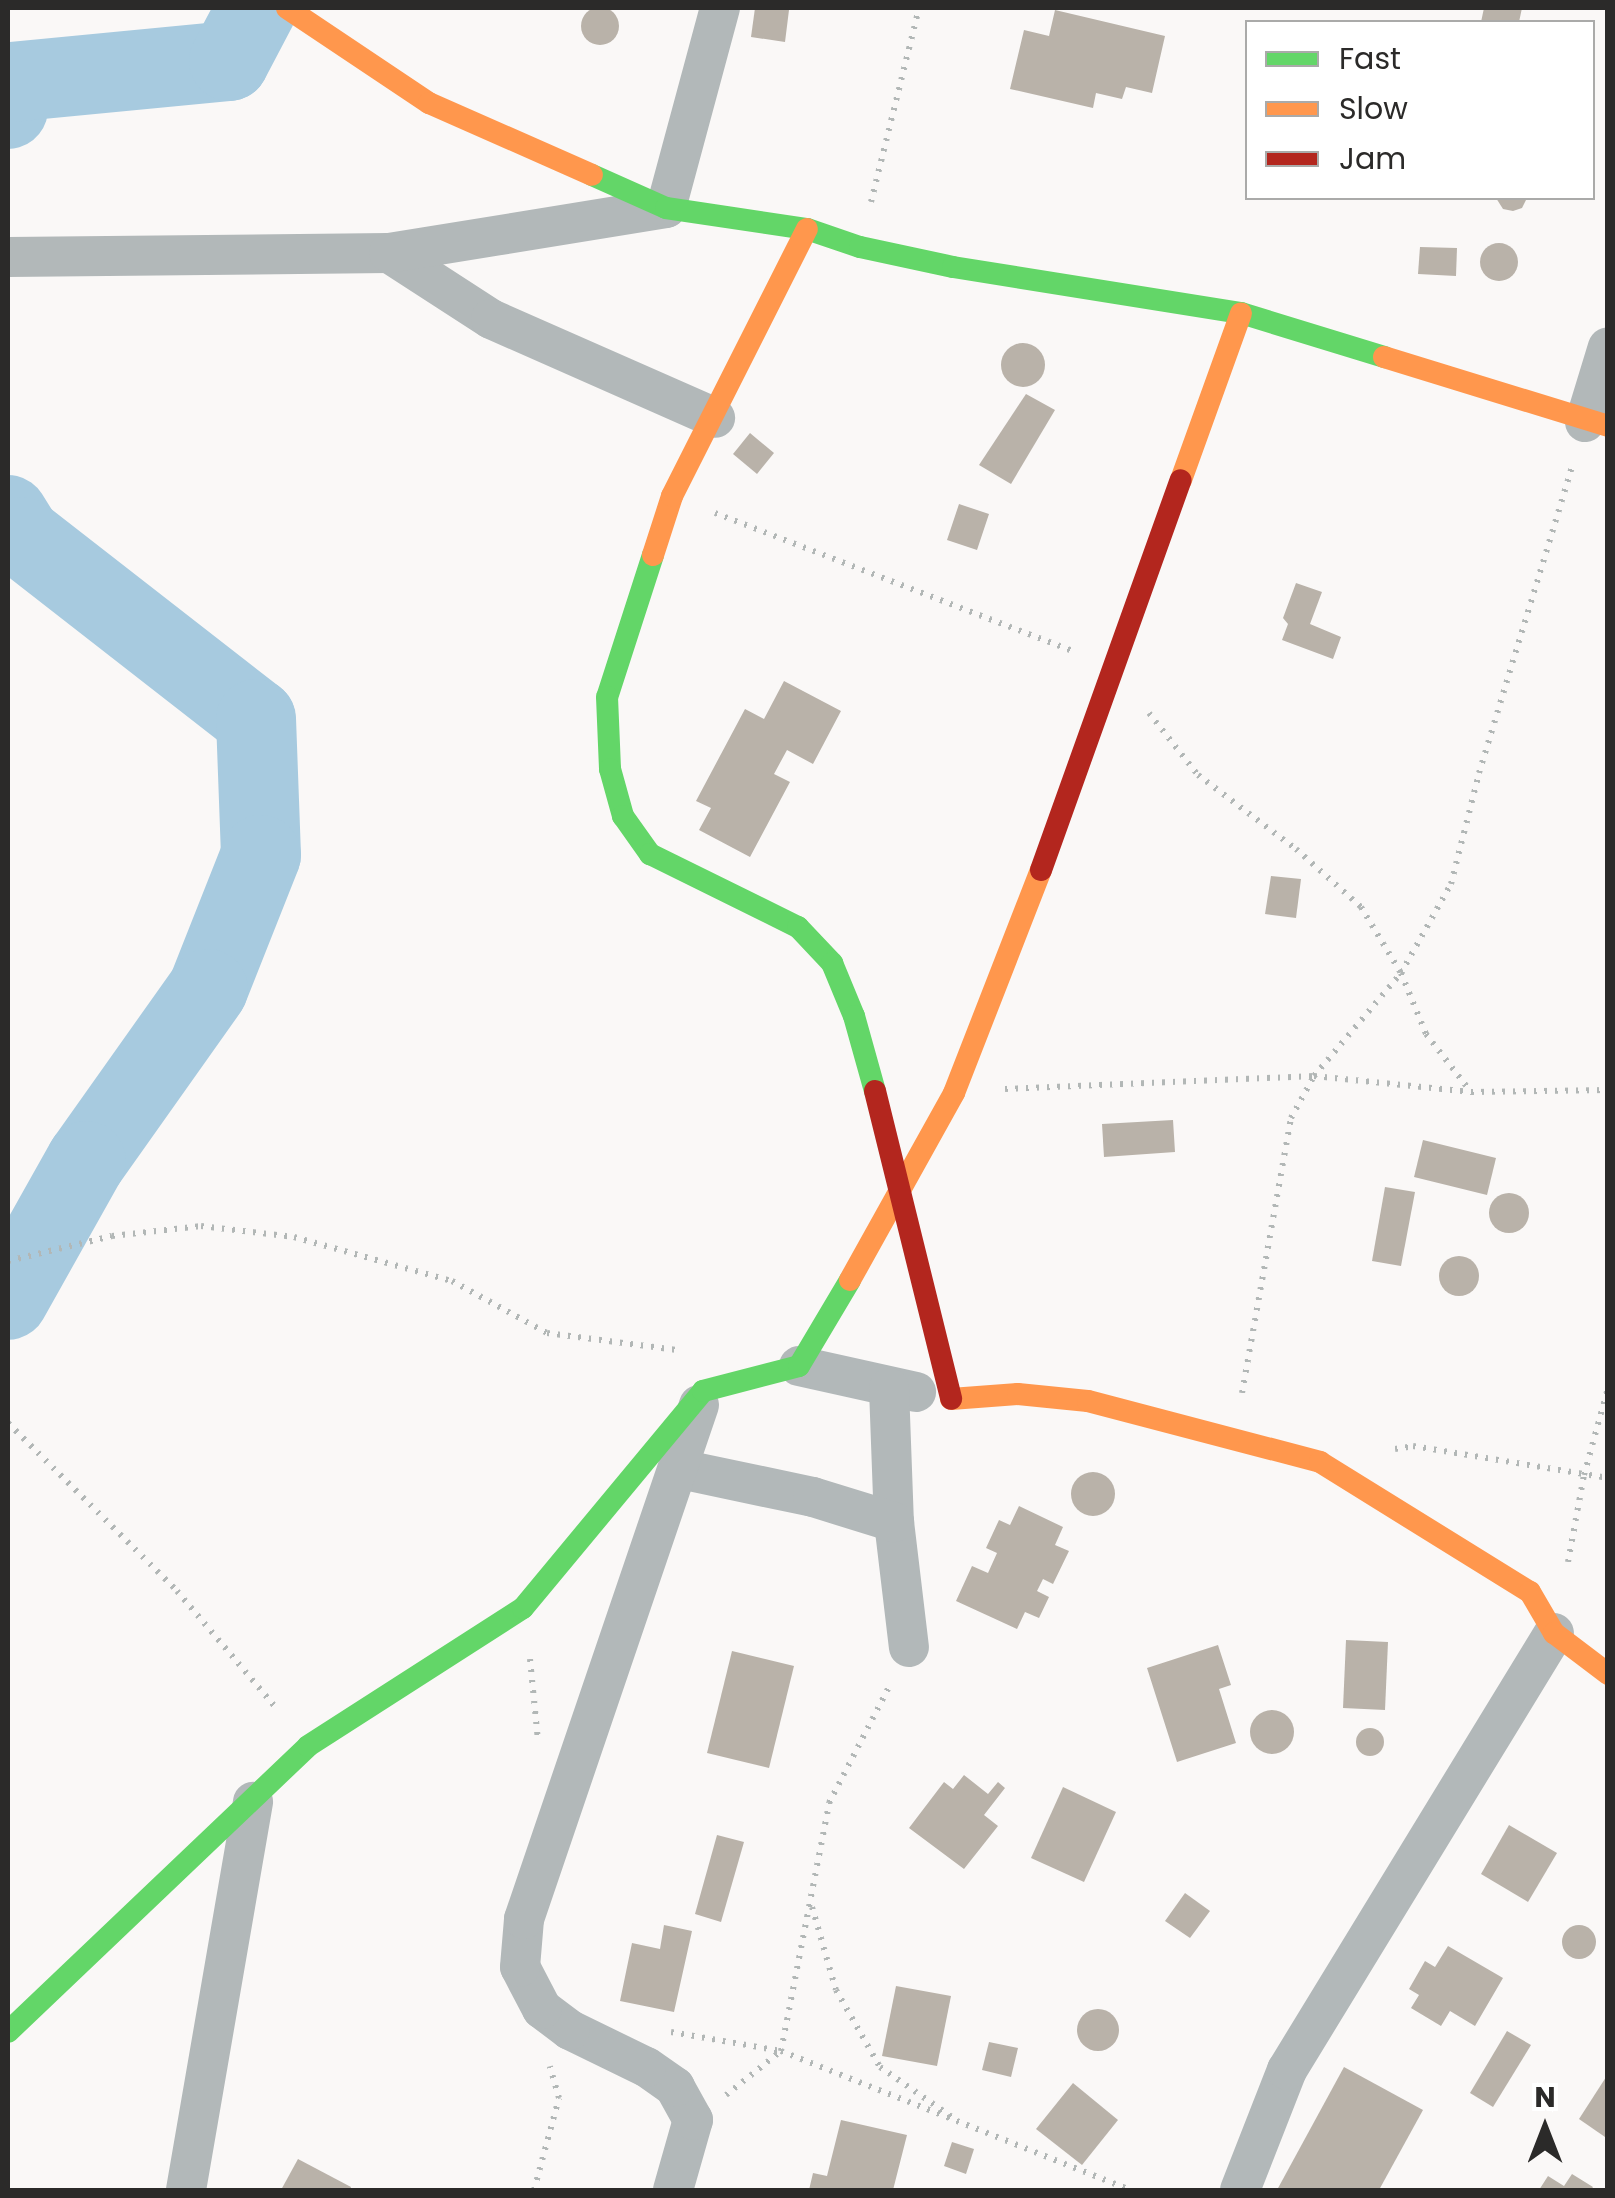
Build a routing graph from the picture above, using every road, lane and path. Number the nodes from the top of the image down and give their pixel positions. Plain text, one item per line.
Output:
1 (287, 8) edge
2 (720, 8) edge
3 (919, 8) edge
4 (666, 208) junction
5 (807, 229) junction
6 (860, 247) junction
7 (390, 253) junction
8 (8, 256) edge
9 (1240, 313) junction
10 (1608, 347) edge
11 (715, 418) junction
12 (1596, 424) edge
13 (1314, 1076) junction
14 (1608, 1090) edge
15 (954, 1093) junction
16 (903, 1192) junction
17 (8, 1260) edge
18 (683, 1351) dead end
19 (799, 1366) junction
20 (889, 1388) junction
21 (1608, 1388) edge
22 (703, 1391) junction
23 (950, 1398) junction
24 (8, 1423) edge
25 (1234, 1439) junction
26 (1320, 1462) junction
27 (680, 1469) junction
28 (1584, 1475) junction
29 (1608, 1478) edge
30 (894, 1522) junction
31 (1554, 1633) junction
32 (909, 1647) joint
33 (1608, 1674) edge
34 (308, 1746) junction
35 (253, 1802) junction
36 (811, 1904) junction
37 (652, 2028) dead end
38 (8, 2032) edge
39 (781, 2051) junction
40 (548, 2060) dead end
41 (693, 2120) junction
42 (962, 2124) junction
43 (186, 2190) edge
44 (534, 2190) edge
45 (673, 2190) edge
46 (1132, 2190) edge
47 (1240, 2190) edge

1 - 4 street
2 - 4 street
3 - 6 path
4 - 5 street
4 - 7 street
5 - 6 street
5 - 11 street
6 - 9 street
7 - 8 street
7 - 11 street
9 - 12 street
9 - 15 street
10 - 12 street
11 - 16 street
12 - 13 path
13 - 14 path
13 - 15 path
13 - 25 path
15 - 16 street
16 - 19 street
16 - 23 street
17 - 18 path
19 - 20 street
19 - 22 street
20 - 23 street
20 - 30 street
21 - 28 path
22 - 27 street
22 - 34 street
23 - 25 street
24 - 34 path
25 - 26 street
26 - 28 path
26 - 31 street
27 - 30 street
27 - 41 street
28 - 29 path
28 - 31 path
30 - 32 street
31 - 33 street
31 - 47 street
32 - 36 path
34 - 35 street
35 - 38 street
35 - 43 street
36 - 39 path
36 - 42 path
37 - 39 path
39 - 41 path
39 - 42 path
40 - 44 path
41 - 45 street
42 - 46 path

